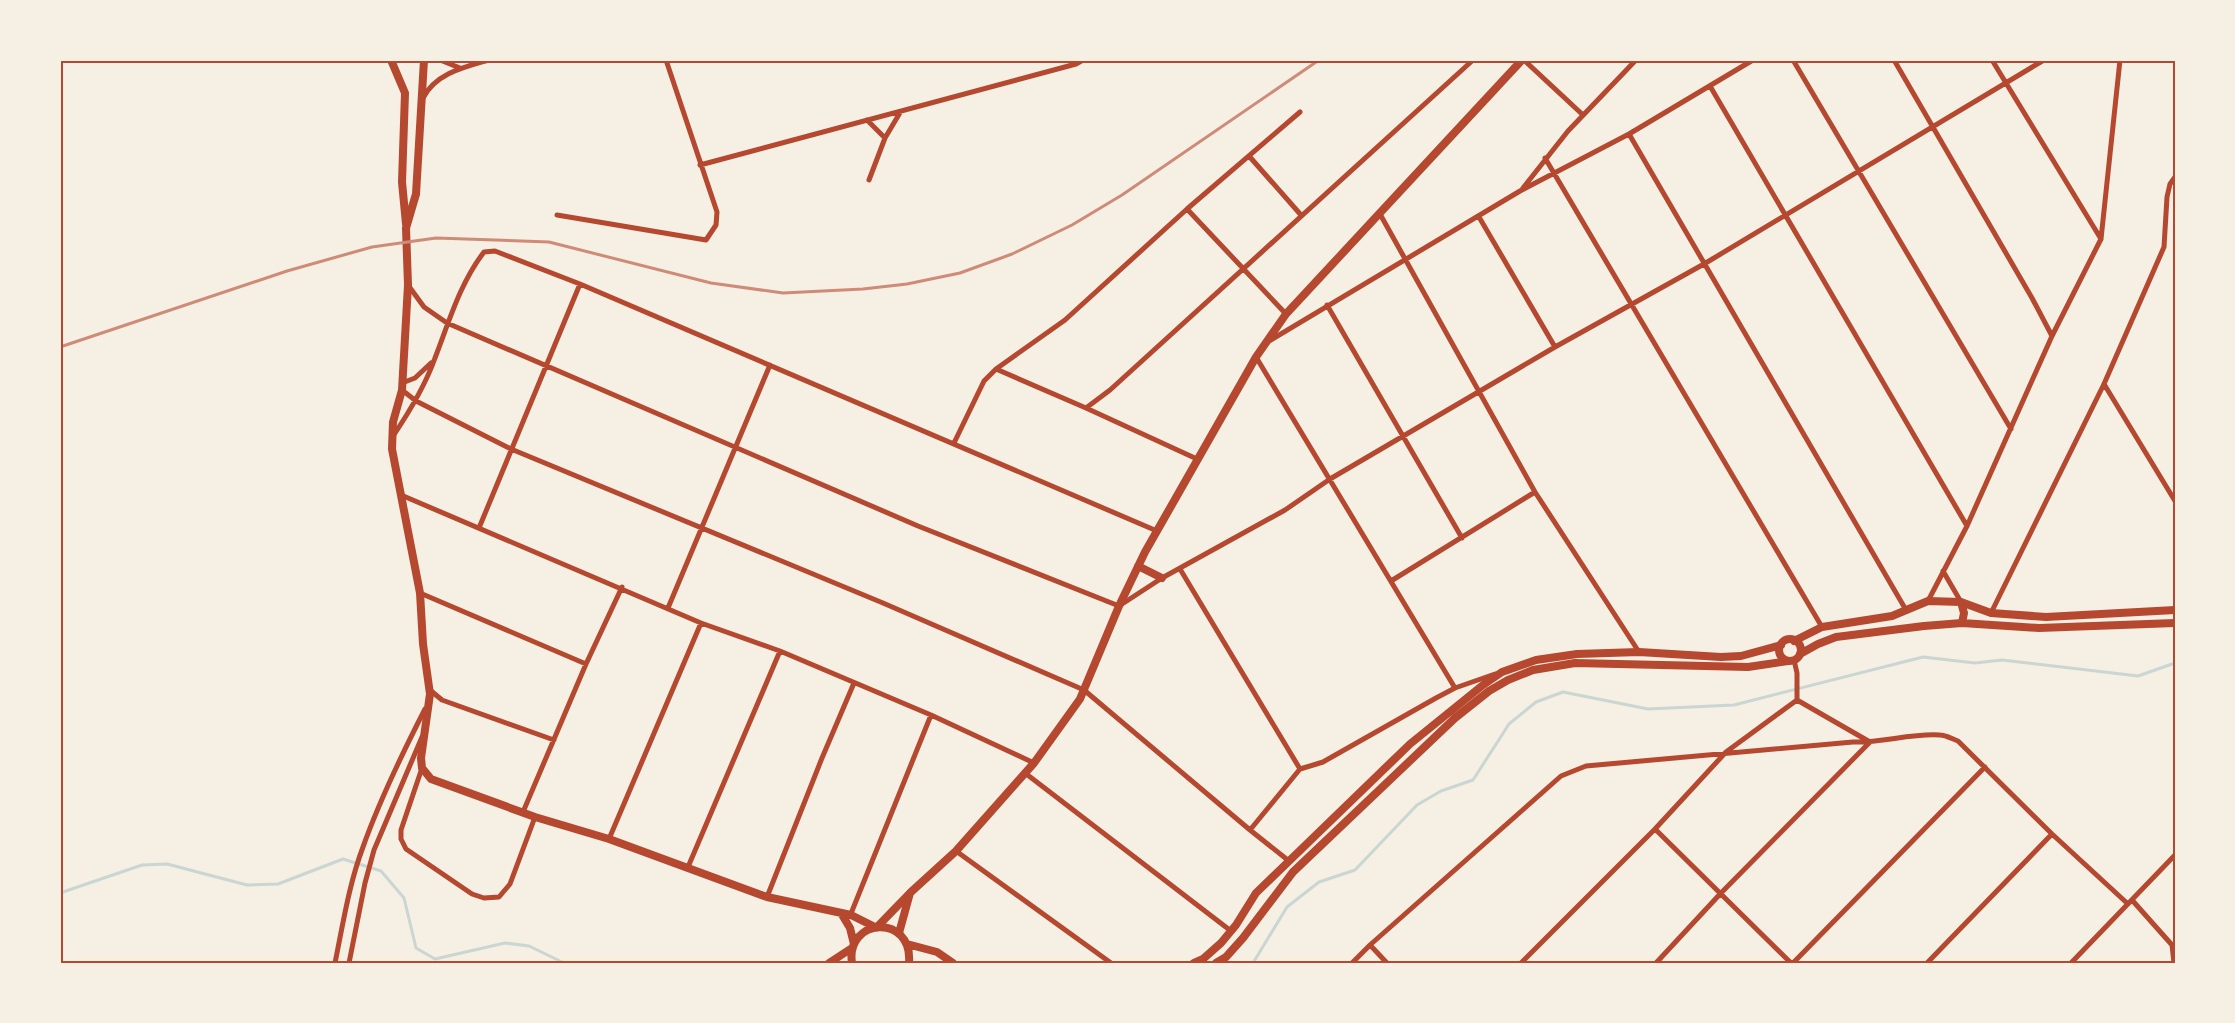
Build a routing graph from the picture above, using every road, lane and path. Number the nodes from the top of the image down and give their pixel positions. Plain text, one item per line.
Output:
1 (391, 60) edge
2 (424, 60) edge
3 (440, 60) edge
4 (489, 60) edge
5 (666, 60) edge
6 (1083, 60) edge
7 (1473, 60) edge
8 (1523, 60) edge
9 (1635, 60) edge
10 (1739, 60) edge
11 (1753, 60) edge
12 (1793, 60) edge
13 (1894, 60) edge
14 (1992, 60) edge
15 (2043, 60) edge
16 (2120, 60) edge
17 (1743, 66) junction
18 (460, 68) junction
19 (2005, 83) junction
20 (1710, 86) junction
21 (422, 100) junction
22 (901, 111) junction
23 (1300, 112) dead end
24 (1583, 115) junction
25 (867, 120) junction
26 (1934, 126) junction
27 (1629, 134) junction
28 (885, 138) junction
29 (1249, 156) junction
30 (1545, 158) junction
31 (700, 165) junction
32 (1859, 171) junction
33 (1552, 172) junction
34 (2175, 177) edge
35 (868, 180) dead end
36 (1520, 191) junction
37 (1187, 209) junction
38 (1380, 214) junction
39 (557, 215) dead end
40 (1301, 215) junction
41 (1786, 215) junction
42 (1479, 217) junction
43 (406, 228) junction
44 (2102, 239) junction
45 (1407, 260) junction
46 (1704, 264) junction
47 (1243, 268) junction
48 (580, 284) junction
49 (408, 285) junction
50 (1630, 304) junction
51 (1327, 305) junction
52 (1286, 314) junction
53 (447, 323) junction
54 (2052, 336) junction
55 (1265, 343) junction
56 (1555, 347) junction
57 (1257, 357) junction
58 (435, 360) junction
59 (545, 365) junction
60 (770, 365) junction
61 (996, 369) junction
62 (2104, 384) junction
63 (402, 387) junction
64 (1478, 392) junction
65 (416, 401) junction
66 (1086, 408) junction
67 (2011, 429) junction
68 (1402, 436) junction
69 (393, 437) junction
70 (954, 443) junction
71 (736, 448) junction
72 (511, 449) junction
73 (1197, 459) junction
74 (1330, 479) junction
75 (1535, 492) junction
76 (401, 495) junction
77 (2175, 501) edge
78 (1967, 526) junction
79 (479, 528) junction
80 (702, 528) junction
81 (1157, 531) junction
82 (1462, 538) junction
83 (1138, 566) junction
84 (1180, 569) junction
85 (1943, 571) junction
86 (1162, 578) junction
87 (1391, 581) junction
88 (622, 587) junction
89 (420, 593) junction
90 (1928, 602) junction
91 (1961, 602) junction
92 (1119, 606) junction
93 (668, 608) junction
94 (1906, 610) junction
95 (2175, 610) edge
96 (1991, 613) junction
97 (701, 623) junction
98 (1962, 623) junction
99 (2175, 623) edge
100 (1822, 627) junction
101 (1794, 640) junction
102 (1781, 645) junction
103 (780, 651) junction
104 (1639, 652) junction
105 (1794, 659) junction
106 (586, 664) junction
107 (1502, 672) junction
108 (854, 683) junction
109 (1455, 688) junction
110 (430, 690) junction
111 (1084, 690) junction
112 (1797, 697) junction
113 (429, 702) junction
114 (931, 715) junction
115 (425, 730) junction
116 (554, 740) junction
117 (1870, 742) junction
118 (1726, 752) junction
119 (1034, 763) junction
120 (1985, 767) junction
121 (422, 768) junction
122 (1300, 769) junction
123 (1025, 773) junction
124 (523, 812) junction
125 (535, 817) junction
126 (1655, 829) junction
127 (1250, 830) junction
128 (2052, 834) junction
129 (609, 839) junction
130 (956, 851) junction
131 (2175, 855) edge
132 (1289, 861) junction
133 (688, 867) junction
134 (910, 891) junction
135 (1721, 893) junction
136 (767, 897) junction
137 (2130, 902) junction
138 (848, 918) junction
139 (876, 927) junction
140 (1231, 932) junction
141 (899, 933) junction
142 (907, 944) junction
143 (1370, 945) junction
144 (853, 946) junction
145 (335, 963) edge
146 (349, 963) edge
147 (830, 963) edge
148 (852, 963) edge
149 (909, 963) edge
150 (953, 963) edge
151 (1110, 963) edge
152 (1194, 963) edge
153 (1216, 963) edge
154 (1352, 963) edge
155 (1387, 963) edge
156 (1521, 963) edge
157 (1656, 963) edge
158 (1792, 963) edge
159 (1927, 963) edge
160 (2071, 963) edge
161 (2174, 963) edge

1 - 43 main road
2 - 21 main road
3 - 18 street
4 - 18 street
5 - 31 street
6 - 22 street
7 - 40 street
8 - 24 street
8 - 38 main road
9 - 24 street
10 - 17 street
11 - 17 street
12 - 32 street
13 - 26 street
14 - 19 street
15 - 19 street
16 - 44 street
17 - 20 street
18 - 21 street
19 - 26 street
19 - 44 street
20 - 27 street
20 - 41 street
21 - 43 main road
22 - 25 street
22 - 28 street
23 - 29 street
24 - 30 street
25 - 28 street
25 - 31 street
26 - 32 street
26 - 54 street
27 - 33 street
27 - 46 street
28 - 35 street
29 - 37 street
29 - 40 street
30 - 33 street
30 - 36 street
31 - 39 street
32 - 41 street
32 - 67 street
33 - 36 street
33 - 50 street
34 - 62 street
36 - 42 street
37 - 47 street
37 - 61 street
38 - 45 street
38 - 52 main road
40 - 47 street
41 - 46 street
41 - 78 street
42 - 45 street
42 - 56 street
43 - 49 main road
44 - 54 street
45 - 51 street
45 - 64 street
46 - 50 street
46 - 94 street
47 - 52 street
47 - 66 street
48 - 53 street
48 - 59 street
48 - 60 street
49 - 53 street
49 - 63 main road
50 - 56 street
50 - 100 street
51 - 55 street
51 - 68 street
52 - 55 main road
53 - 58 street
53 - 59 street
54 - 67 street
55 - 57 main road
56 - 64 street
57 - 73 main road
57 - 74 street
58 - 63 street
58 - 65 street
59 - 71 street
59 - 72 street
60 - 70 street
60 - 71 street
61 - 66 street
61 - 70 street
62 - 77 street
62 - 96 street
63 - 65 street
63 - 69 main road
64 - 68 street
64 - 75 street
65 - 69 street
65 - 72 street
66 - 73 street
67 - 78 street
68 - 74 street
68 - 82 street
69 - 76 main road
70 - 81 street
71 - 80 street
71 - 92 street
72 - 79 street
72 - 80 street
73 - 81 main road
74 - 84 street
74 - 87 street
75 - 82 street
75 - 104 street
76 - 79 street
76 - 89 main road
78 - 85 street
79 - 88 street
80 - 93 street
80 - 111 street
81 - 83 main road
82 - 87 street
83 - 86 main road
83 - 92 main road
84 - 86 street
84 - 122 street
85 - 90 street
85 - 91 street
86 - 92 street
87 - 109 street
88 - 93 street
88 - 106 street
89 - 106 street
89 - 110 main road
90 - 91 main road
90 - 94 main road
91 - 96 main road
91 - 98 main road
92 - 111 main road
93 - 97 street
94 - 100 main road
95 - 96 main road
97 - 103 street
97 - 129 street
98 - 99 main road
98 - 105 main road
100 - 101 main road
101 - 102 main road
101 - 105 main road
102 - 104 main road
102 - 105 main road
103 - 108 street
103 - 133 street
104 - 107 main road
105 - 112 street
105 - 153 main road
106 - 116 street
107 - 109 street
107 - 132 main road
108 - 114 street
108 - 136 street
109 - 122 street
110 - 113 main road
110 - 116 street
111 - 119 main road
111 - 127 street
112 - 117 street
112 - 118 street
113 - 115 main road
113 - 145 street
114 - 119 street
114 - 138 street
115 - 121 main road
115 - 146 street
116 - 124 street
117 - 118 street
117 - 120 street
117 - 135 street
118 - 126 street
118 - 143 street
119 - 123 main road
120 - 128 street
120 - 158 street
121 - 124 main road
121 - 125 street
122 - 127 street
123 - 130 main road
123 - 140 street
124 - 125 main road
125 - 129 main road
126 - 135 street
126 - 156 street
127 - 132 street
128 - 137 street
128 - 159 street
129 - 133 main road
130 - 134 main road
130 - 151 street
131 - 137 street
132 - 140 main road
133 - 136 main road
134 - 139 main road
134 - 141 main road
135 - 157 street
135 - 158 street
136 - 138 main road
137 - 160 street
137 - 161 street
138 - 139 main road
138 - 144 main road
139 - 141 main road
139 - 144 main road
140 - 152 main road
141 - 142 main road
142 - 149 main road
142 - 150 main road
143 - 154 street
143 - 155 street
144 - 147 main road
144 - 148 main road

